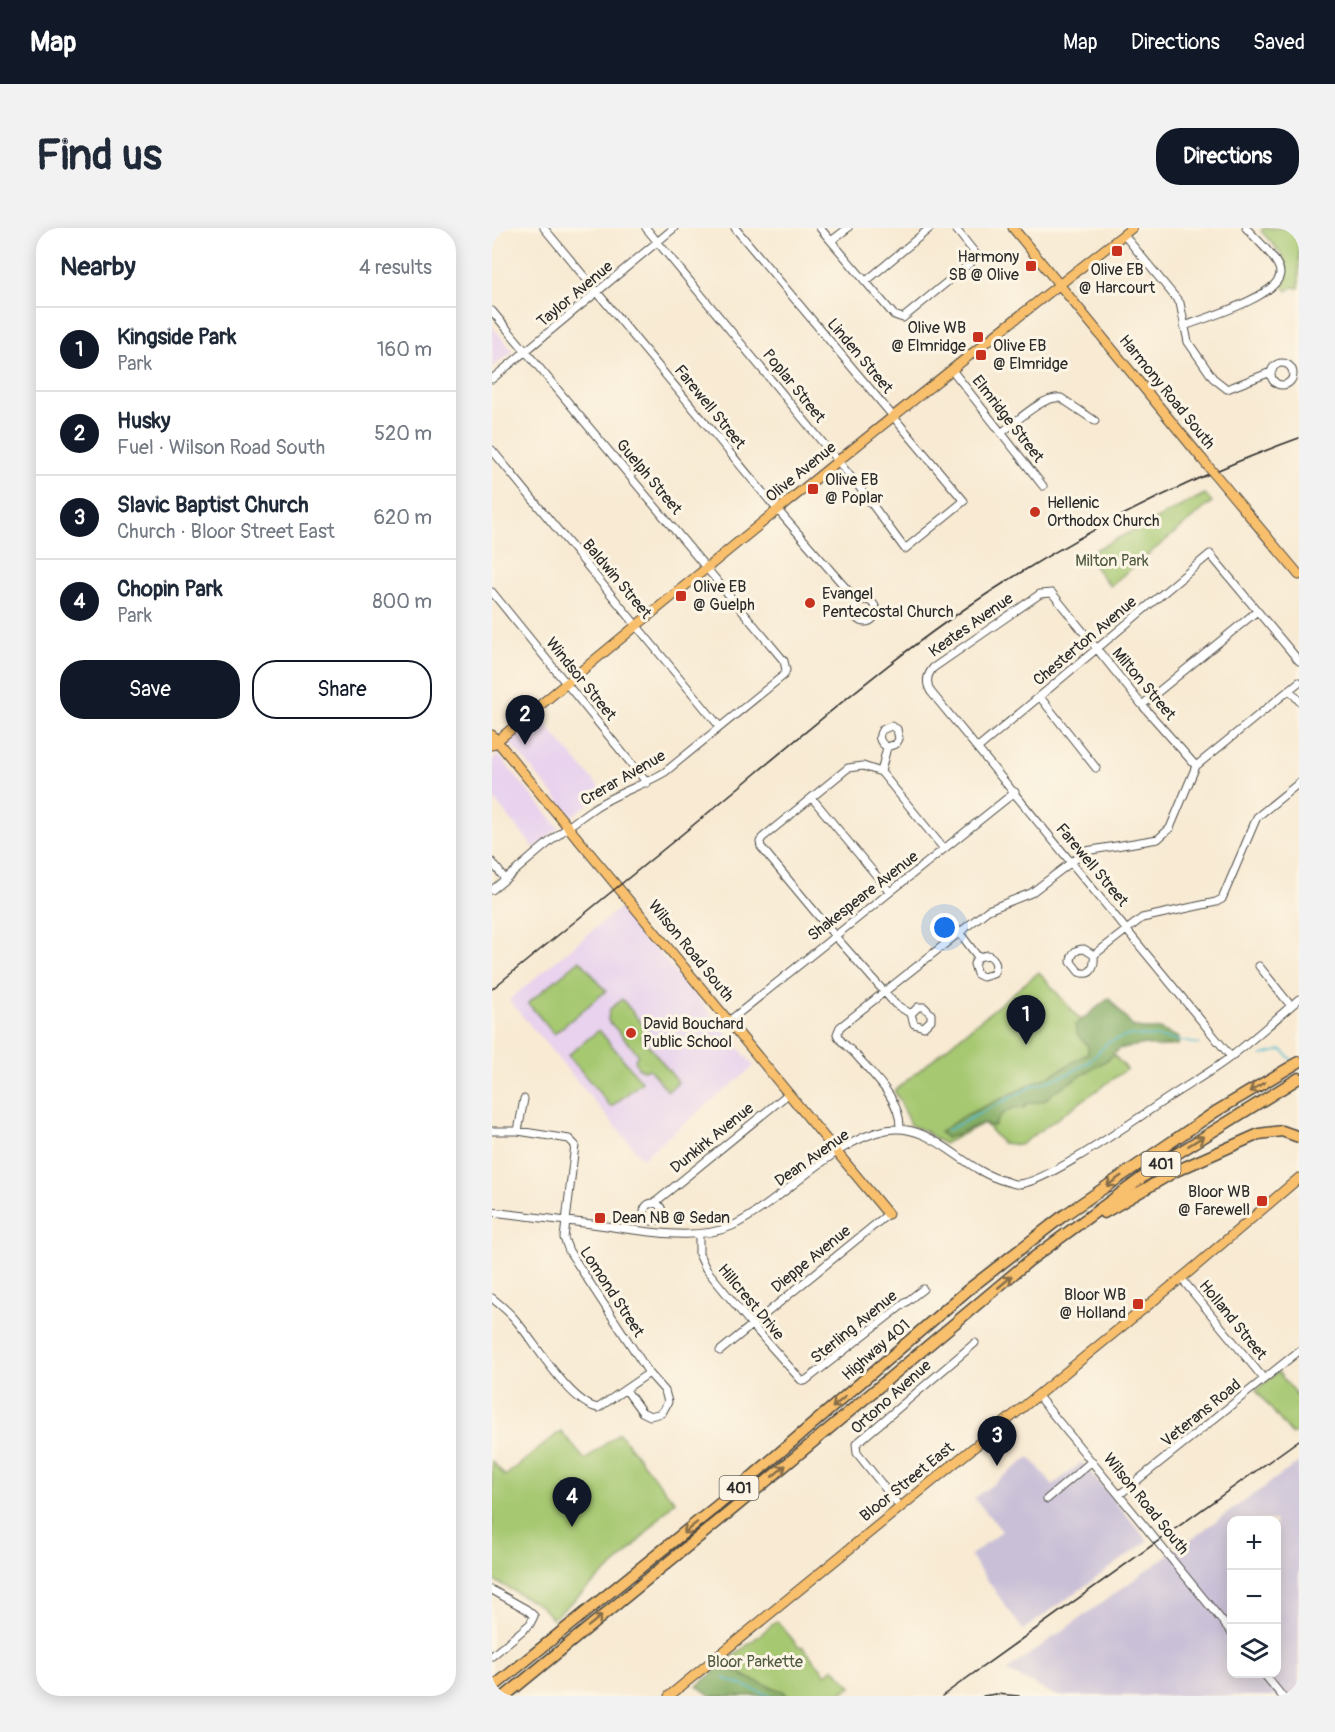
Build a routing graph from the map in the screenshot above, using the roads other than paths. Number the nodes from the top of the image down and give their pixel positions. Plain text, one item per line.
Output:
1 (544, 228) edge
2 (646, 228) edge
3 (674, 228) edge
4 (735, 228) edge
5 (820, 228) edge
6 (848, 228) edge
7 (930, 228) edge
8 (955, 228) edge
9 (1013, 228) edge
10 (1132, 228) edge
11 (1246, 228) edge
12 (1124, 235) junction
13 (658, 242) junction
14 (831, 242) junction
15 (865, 282) junction
16 (1060, 285) junction
17 (598, 292) junction
18 (492, 311) edge
19 (1184, 326) junction
20 (526, 352) junction
21 (952, 370) junction
22 (1271, 372) dead end
23 (492, 379) edge
24 (893, 417) junction
25 (1095, 421) dead end
26 (1001, 433) junction
27 (492, 450) edge
28 (838, 461) junction
29 (1043, 486) dead end
30 (778, 510) junction
31 (905, 549) joint
32 (707, 567) junction
33 (1299, 575) edge
34 (492, 592) edge
35 (1048, 592) joint
36 (858, 602) dead end
37 (1256, 612) junction
38 (636, 624) junction
39 (1096, 648) junction
40 (1299, 661) edge
41 (784, 662) joint
42 (567, 682) junction
43 (1299, 682) edge
44 (1290, 690) junction
45 (931, 692) joint
46 (1040, 697) junction
47 (1299, 701) edge
48 (1143, 705) junction
49 (720, 727) junction
50 (494, 740) edge
51 (886, 747) dead end
52 (978, 748) junction
53 (1196, 766) junction
54 (1096, 768) dead end
55 (881, 772) junction
56 (647, 783) junction
57 (1299, 783) edge
58 (1014, 792) junction
59 (812, 798) junction
60 (569, 827) junction
61 (945, 849) junction
62 (1071, 861) junction
63 (492, 862) edge
64 (506, 879) junction
65 (492, 890) edge
66 (890, 892) junction
67 (1127, 929) junction
68 (959, 933) junction
69 (835, 936) junction
70 (1094, 955) dead end
71 (978, 957) dead end
72 (1259, 966) dead end
73 (884, 992) junction
74 (1299, 999) edge
75 (1291, 1006) junction
76 (911, 1014) dead end
77 (729, 1021) junction
78 (1232, 1056) junction
79 (1299, 1062) edge
80 (1299, 1078) edge
81 (788, 1094) junction
82 (524, 1099) dead end
83 (900, 1128) junction
84 (492, 1131) edge
85 (518, 1131) junction
86 (1299, 1137) edge
87 (837, 1152) junction
88 (1299, 1178) edge
89 (1299, 1186) edge
90 (1275, 1200) junction
91 (653, 1204) dead end
92 (492, 1212) edge
93 (888, 1214) joint
94 (565, 1221) junction
95 (699, 1234) junction
96 (1029, 1261) junction
97 (1181, 1278) junction
98 (922, 1289) dead end
99 (492, 1298) edge
100 (752, 1325) junction
101 (975, 1343) dead end
102 (720, 1351) dead end
103 (1299, 1351) edge
104 (649, 1373) junction
105 (1264, 1379) junction
106 (801, 1380) joint
107 (626, 1390) junction
108 (1037, 1395) junction
109 (1092, 1461) junction
110 (1119, 1495) junction
111 (1047, 1499) dead end
112 (900, 1507) junction
113 (492, 1590) edge
114 (1227, 1627) edge
115 (492, 1656) edge
116 (1267, 1678) edge
117 (492, 1688) edge
118 (505, 1696) edge
119 (669, 1696) edge
120 (1282, 1696) edge

1 - 17 street, Farewell Street
2 - 13 street, Poplar Street
3 - 13 street, Taylor Avenue
4 - 24 street, Linden Street
5 - 14 street
6 - 14 street
7 - 15 street
8 - 15 street
9 - 16 main road, Harmony Road South
10 - 12 main road, Olive Avenue
11 - 19 street
12 - 16 main road, Olive Avenue
12 - 19 street
13 - 17 street, Taylor Avenue
13 - 28 street, Poplar Street
14 - 15 street
16 - 21 main road, Olive Avenue
16 - 33 main road, Harmony Road South, bridge
17 - 20 street, Taylor Avenue
17 - 30 street, Farewell Street
18 - 20 street, Guelph Street
19 - 22 street
20 - 23 street, Taylor Avenue
20 - 32 street, Guelph Street
21 - 24 main road, Olive Avenue
21 - 26 street, Elmridge Street
24 - 28 main road, Olive Avenue
24 - 31 street, Linden Street
25 - 26 street
26 - 29 street, Elmridge Street
27 - 38 street, Baldwin Street
28 - 30 main road, Olive Avenue
28 - 31 street, Poplar Street
30 - 32 main road, Olive Avenue
30 - 36 street, Farewell Street
32 - 38 main road, Olive Avenue
32 - 41 street, Guelph Street
34 - 42 street, Windsor Street
35 - 39 street, Milton Street
35 - 45 street, Keates Avenue
37 - 39 street, Chesterton Avenue
37 - 40 street
37 - 48 street
38 - 42 main road, Olive Avenue
38 - 49 street, Baldwin Street
39 - 46 street, Chesterton Avenue
39 - 48 street, Milton Street
41 - 49 street, Crerar Avenue
42 - 50 main road, Olive Avenue
42 - 56 street, Windsor Street
43 - 44 street
44 - 47 street
44 - 53 street
45 - 52 street, Farewell Street
46 - 52 street, Chesterton Avenue
46 - 54 street
48 - 53 street, Milton Street
49 - 56 street, Crerar Avenue
50 - 60 main road, Wilson Road South
51 - 55 street
52 - 58 street, Farewell Street
53 - 62 street
55 - 59 street
55 - 61 street
56 - 60 street, Crerar Avenue
57 - 67 street
58 - 61 street, Shakespeare Avenue
58 - 62 street, Farewell Street
59 - 66 street
59 - 69 street
60 - 64 street, Crerar Avenue
60 - 77 main road, Wilson Road South
61 - 66 street, Shakespeare Avenue
62 - 67 street, Farewell Street
62 - 68 street
63 - 64 street
64 - 65 street, Crerar Avenue
66 - 69 street, Shakespeare Avenue
67 - 70 street
67 - 78 street, Farewell Street
68 - 71 street
68 - 73 street
69 - 73 street
69 - 77 street, Shakespeare Avenue
72 - 75 street
73 - 76 street
73 - 83 street
74 - 75 street
75 - 78 street
77 - 81 main road, Wilson Road South
78 - 83 street
79 -> 117 highway, Highway 401 / 401
96 -> 80 highway, Highway 401 / 401
81 - 87 main road, Wilson Road South
81 - 91 street, Dunkirk Avenue
82 - 85 street
83 - 87 street, Dean Avenue
84 - 85 street
85 - 94 street, Lomond Street
86 - 96 highway
87 - 93 main road, Wilson Road South
87 - 95 street, Dean Avenue
88 - 90 main road, Bloor Street East
89 - 90 main road, Bloor Street East
90 - 97 main road, Bloor Street East
92 - 94 street, Dean Avenue
93 - 100 street, Dieppe Avenue
94 - 95 street, Dean Avenue
94 - 104 street, Lomond Street
95 - 100 street, Hillcrest Drive
118 -> 96 highway, Highway 401 / 401
97 - 105 street, Holland Street
97 - 108 main road, Bloor Street East
98 - 106 street, Sterling Avenue
99 - 107 street
100 - 102 street, Dieppe Avenue
100 - 106 street, Hillcrest Drive
101 - 112 street, Ortono Avenue
103 - 105 street, Veterans Road
104 - 107 street
104 - 107 street, Lomond Street
105 - 110 street, Veterans Road
108 - 109 street, Wilson Road South
108 - 112 main road, Bloor Street East
109 - 110 street, Wilson Road South
109 - 111 street
110 - 114 street, Wilson Road South
112 - 119 main road, Bloor Street East
113 - 115 street
116 - 120 street

